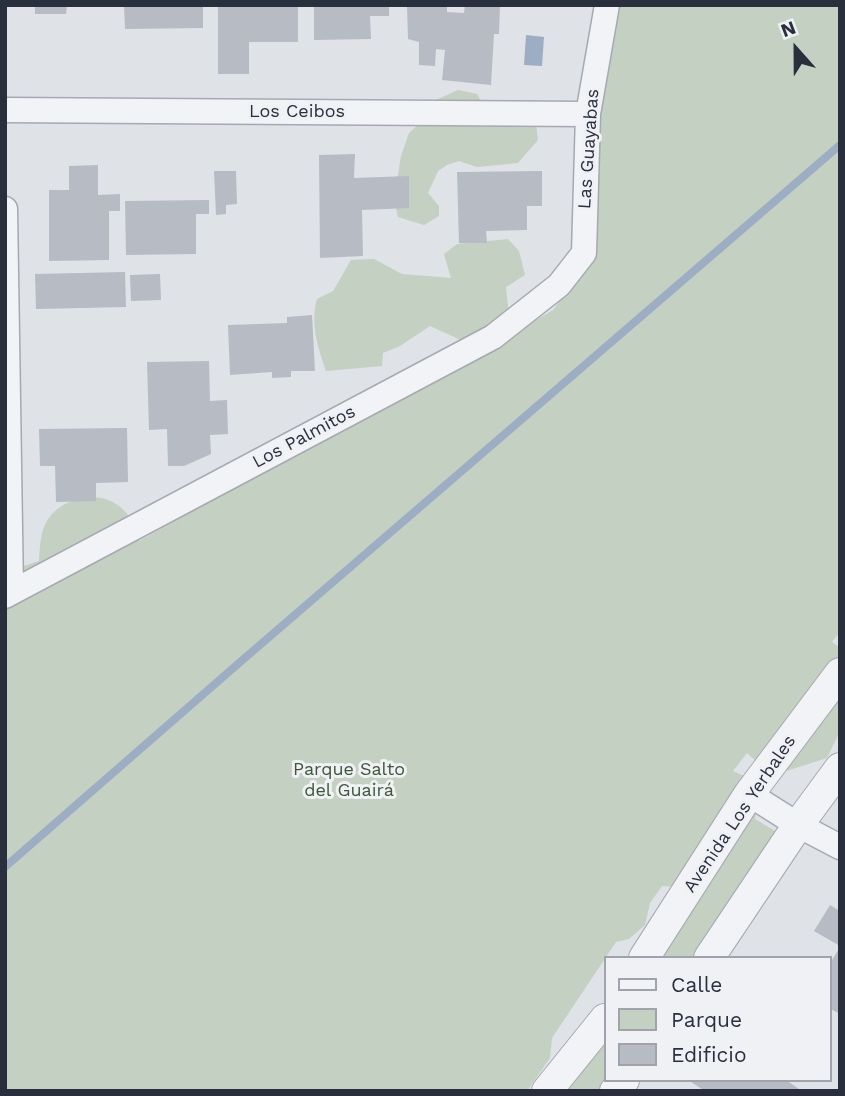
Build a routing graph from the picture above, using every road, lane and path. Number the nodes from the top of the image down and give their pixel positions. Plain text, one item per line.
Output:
1 (607, 5) edge
2 (5, 110) edge
3 (588, 114) junction
4 (5, 209) edge
5 (584, 253) joint
6 (8, 594) edge
7 (840, 673) edge
8 (840, 768) edge
9 (749, 794) junction
10 (798, 825) junction
11 (840, 847) edge
12 (645, 956) edge
13 (710, 956) edge
14 (604, 1020) edge
15 (548, 1091) edge

1 - 3 street, Las Guayabas
2 - 3 street, Los Ceibos
3 - 5 street, Las Guayabas
4 - 6 street
5 - 6 street, Los Palmitos
7 - 9 street, Avenida Los Yerbales
8 - 10 street
9 - 10 street
9 - 12 street, Avenida Los Yerbales
10 - 11 street
10 - 13 street
14 - 15 street

